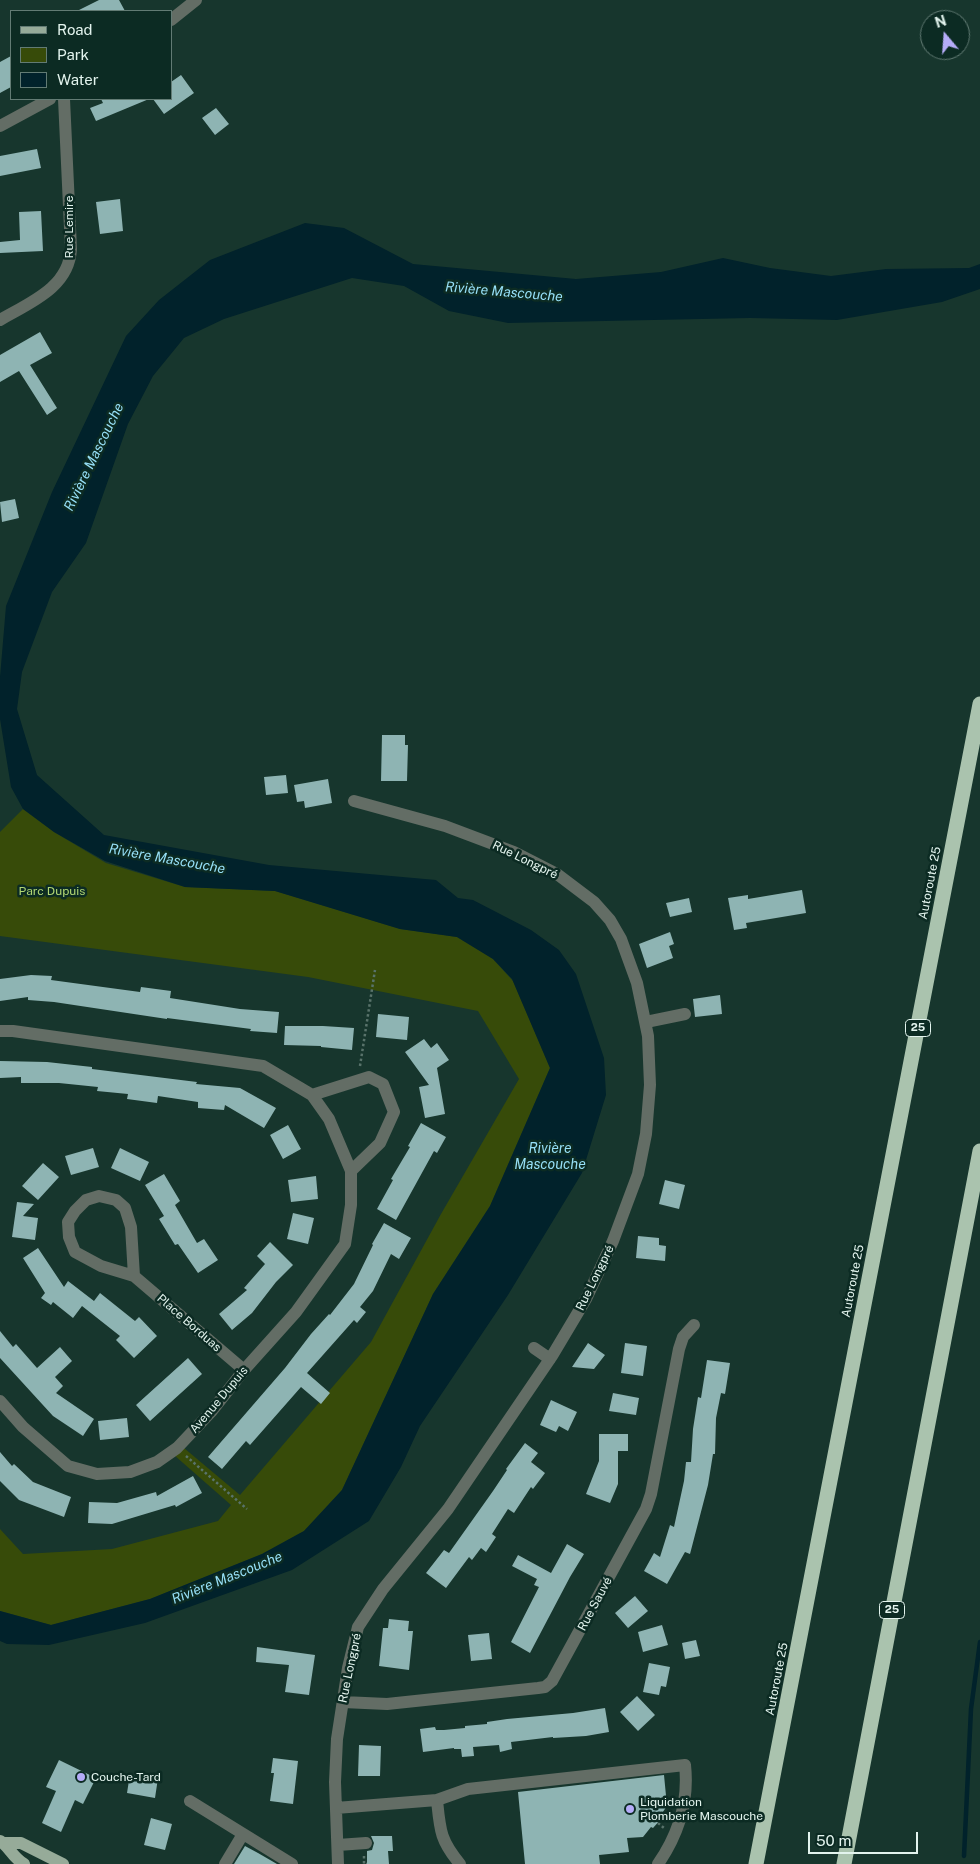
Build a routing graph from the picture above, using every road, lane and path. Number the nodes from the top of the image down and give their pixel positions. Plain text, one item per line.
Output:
1 (196, 0) edge
2 (172, 19) edge
3 (48, 100) edge
4 (64, 100) edge
5 (0, 126) edge
6 (0, 320) edge
7 (980, 704) edge
8 (354, 802) dead end
9 (375, 970) dead end
10 (685, 1014) dead end
11 (646, 1022) junction
12 (0, 1031) edge
13 (358, 1080) junction
14 (312, 1095) junction
15 (980, 1151) edge
16 (351, 1171) junction
17 (134, 1276) junction
18 (694, 1325) dead end
19 (534, 1348) dead end
20 (550, 1359) junction
21 (244, 1370) junction
22 (0, 1402) edge
23 (177, 1448) junction
24 (248, 1509) dead end
25 (343, 1702) junction
26 (437, 1800) junction
27 (190, 1801) dead end
28 (336, 1808) junction
29 (658, 1823) dead end
30 (662, 1827) dead end
31 (243, 1834) junction
32 (2, 1842) edge
33 (21, 1844) junction
34 (338, 1845) junction
35 (365, 1847) joint
36 (47, 1861) edge
37 (16, 1862) edge
38 (63, 1864) edge
39 (225, 1864) edge
40 (292, 1864) edge
41 (338, 1864) edge
42 (368, 1864) edge
43 (460, 1864) edge
44 (658, 1864) edge
45 (756, 1864) edge
46 (844, 1864) edge

1 - 2 street
3 - 5 street
4 - 6 street, Rue Lemire
7 - 45 highway, Autoroute 25 / 25
8 - 11 street, Rue Longpré
9 - 13 path
10 - 11 street
11 - 20 street, Rue Longpré
12 - 14 street, Avenue Dupuis
13 - 14 street
13 - 16 street
14 - 16 street, Avenue Dupuis
15 - 46 highway, 25
16 - 21 street, Avenue Dupuis
17 - 17 street, Place Borduas
17 - 21 street, Place Borduas
18 - 25 street, Rue Sauvé
19 - 20 street
20 - 25 street, Rue Longpré
21 - 23 street, Avenue Dupuis
22 - 23 street, Avenue Dupuis
23 - 24 path
25 - 28 street, Rue Longpré
26 - 28 street
26 - 43 street
26 - 44 street
27 - 31 street
28 - 34 street, Rue Longpré
29 - 30 path
31 - 39 street
31 - 40 street
32 - 33 main road
32 - 37 main road
33 - 36 main road
33 - 37 street
34 - 35 street
34 - 41 street, Rue Longpré
35 - 42 path
36 - 38 main road

